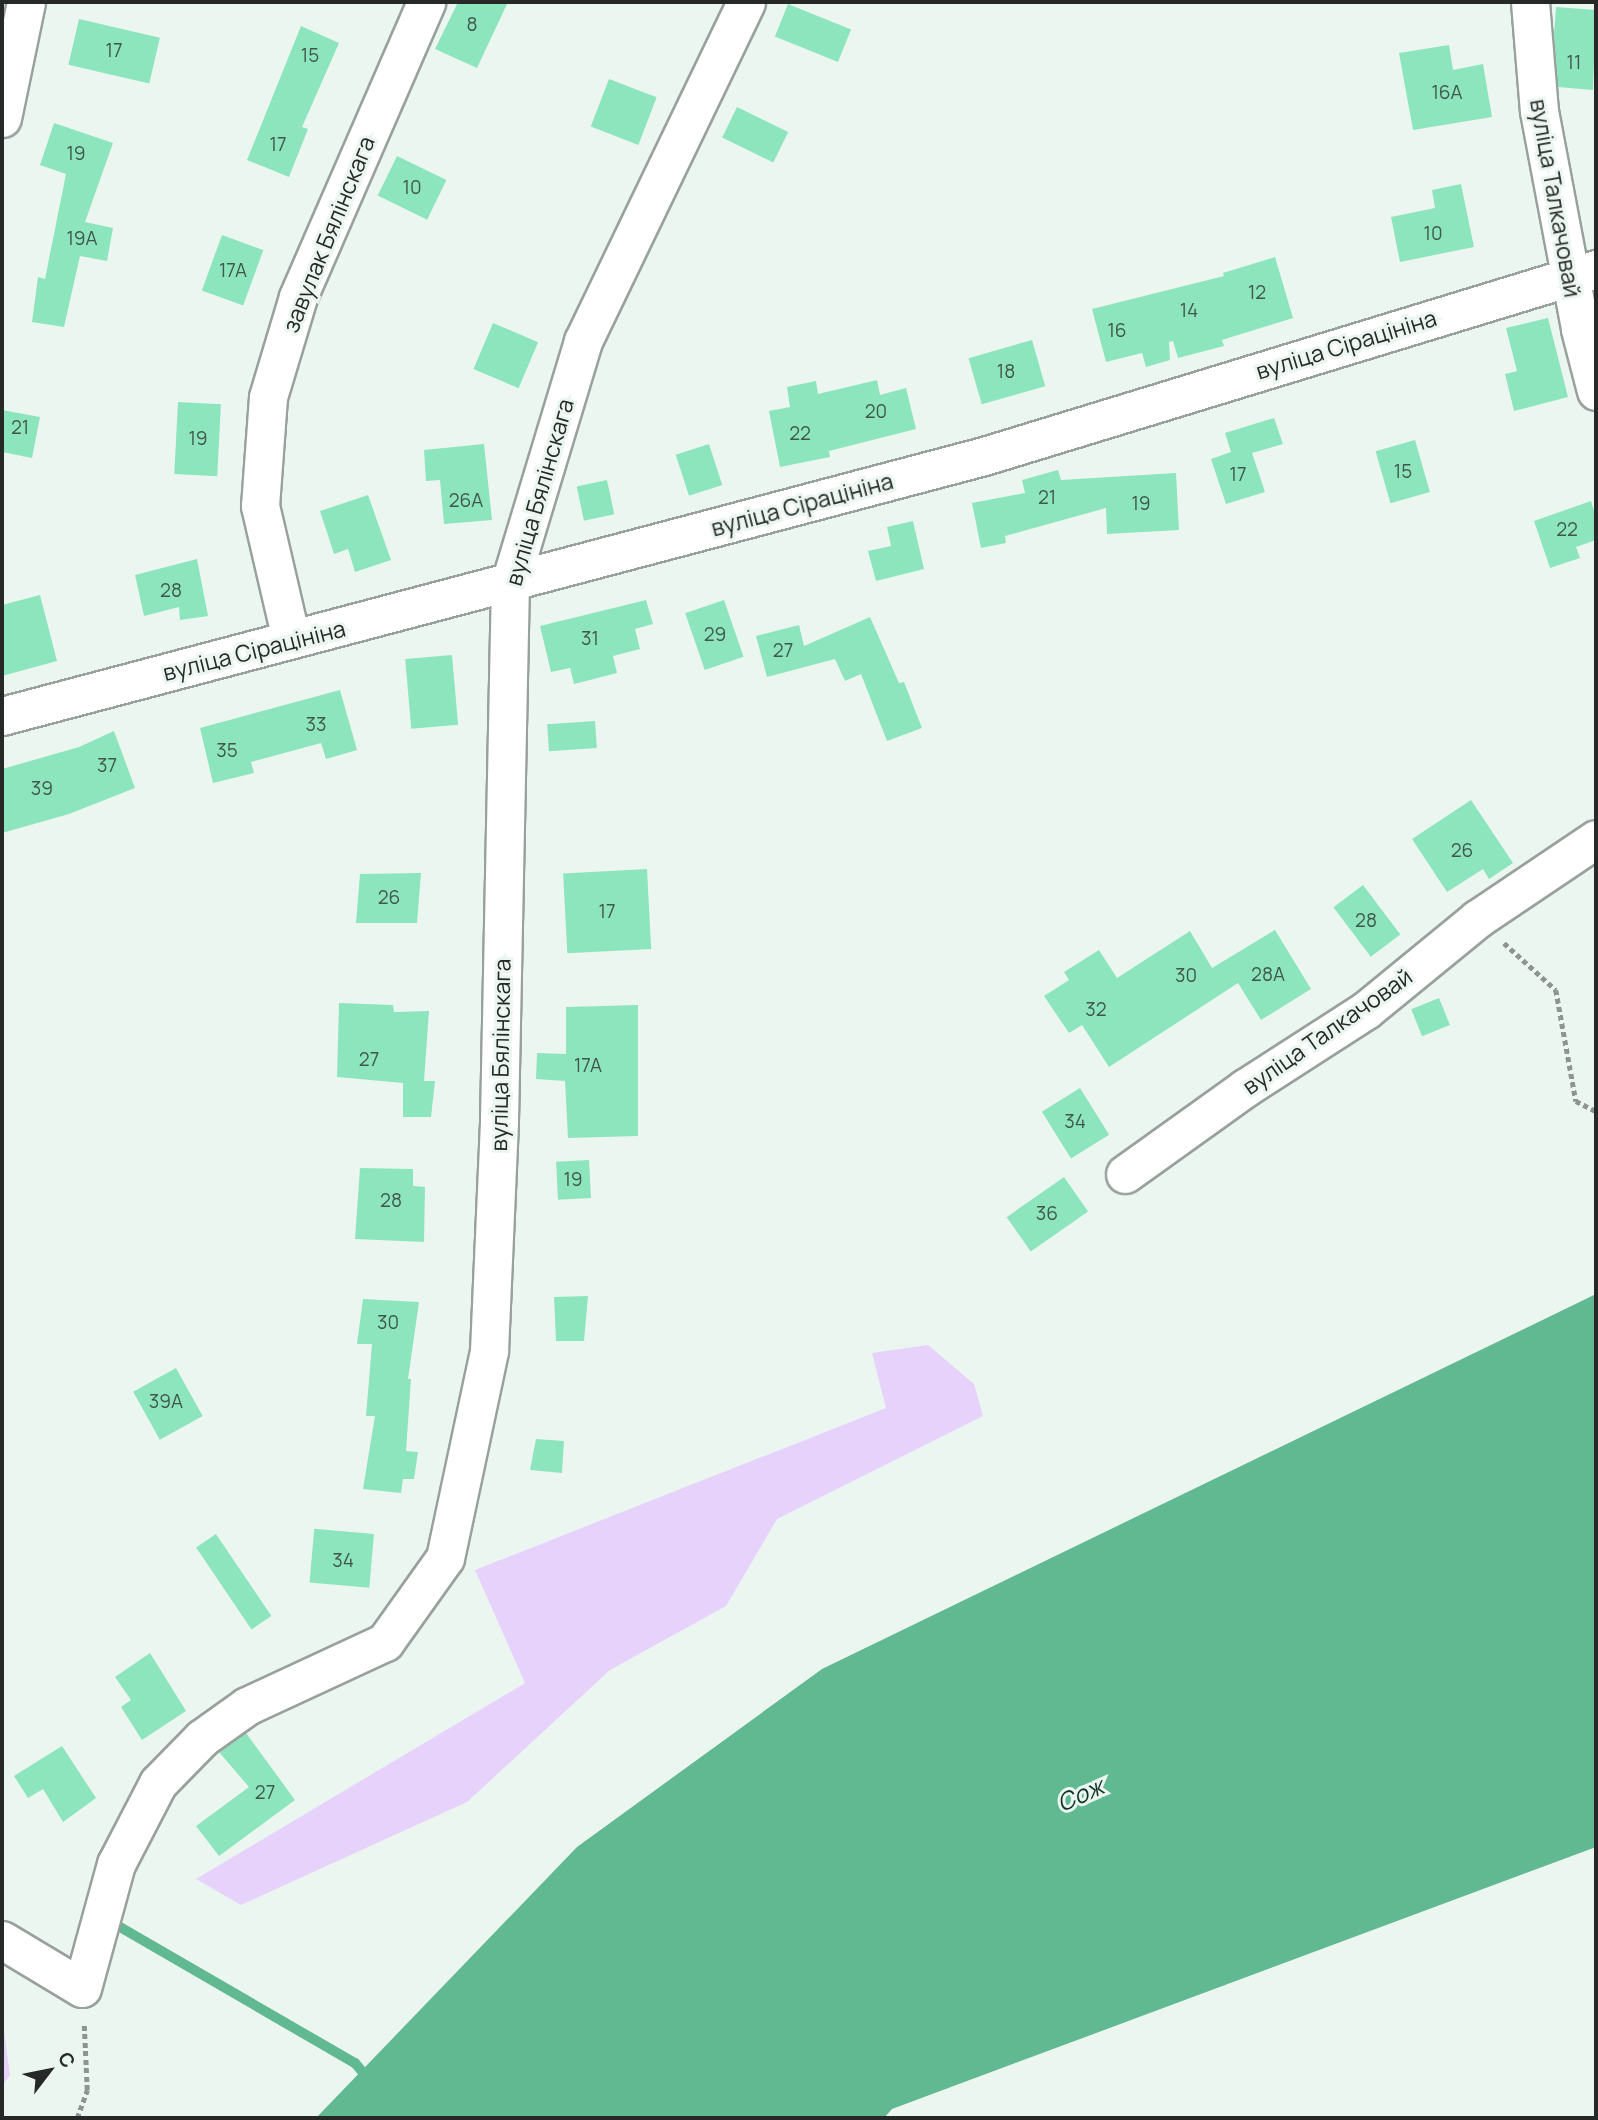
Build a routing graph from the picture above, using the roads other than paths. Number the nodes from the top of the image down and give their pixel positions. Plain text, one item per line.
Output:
1 (26, 2) edge
2 (426, 2) edge
3 (746, 2) edge
4 (1530, 2) edge
5 (2, 118) edge
6 (1583, 272) edge
7 (1596, 391) edge
8 (510, 583) junction
9 (290, 639) junction
10 (2, 716) edge
11 (1596, 839) edge
12 (1125, 1174) dead end
13 (2, 1940) edge

1 - 5 street
2 - 9 street, завулак Бялінскага
3 - 8 street, вуліца Бялінскага
4 - 6 street, вуліца Талкачовай
6 - 7 street, вуліца Талкачовай
6 - 8 street, вуліца Сірацініна
8 - 9 street, вуліца Сірацініна
8 - 13 street, вуліца Бялінскага
9 - 10 street, вуліца Сірацініна
11 - 12 street, вуліца Талкачовай

